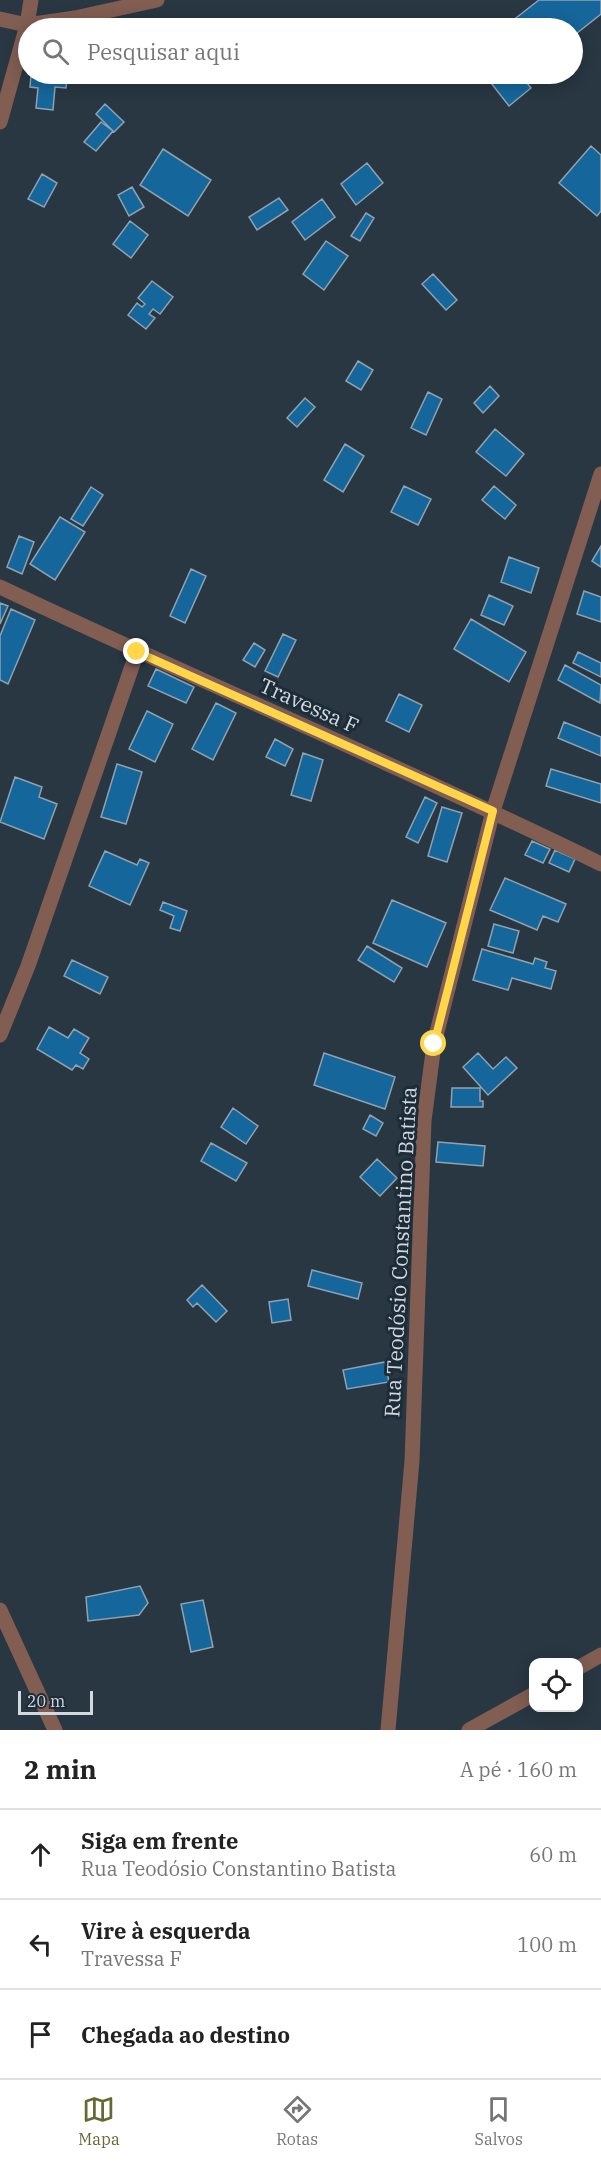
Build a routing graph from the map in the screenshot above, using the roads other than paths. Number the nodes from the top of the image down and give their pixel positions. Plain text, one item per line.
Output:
1 (31, 0) edge
2 (157, 0) edge
3 (28, 18) edge
4 (75, 18) edge
5 (0, 19) edge
6 (18, 23) edge
7 (18, 57) edge
8 (0, 122) edge
9 (601, 474) edge
10 (0, 587) edge
11 (137, 652) junction
12 (493, 811) junction
13 (601, 864) edge
14 (0, 1035) edge
15 (0, 1610) edge
16 (601, 1655) edge
17 (583, 1666) edge
18 (529, 1697) edge
19 (55, 1730) edge
20 (388, 1730) edge
21 (469, 1730) edge

1 - 3 street
2 - 4 street
5 - 6 street
7 - 8 street
9 - 12 street, Rua Teodósio Constantino Batista
10 - 11 street, Travessa F
11 - 12 street, Travessa F
11 - 14 street
12 - 13 street, Travessa F
12 - 20 street, Rua Teodósio Constantino Batista
15 - 19 street
16 - 17 street
18 - 21 street

